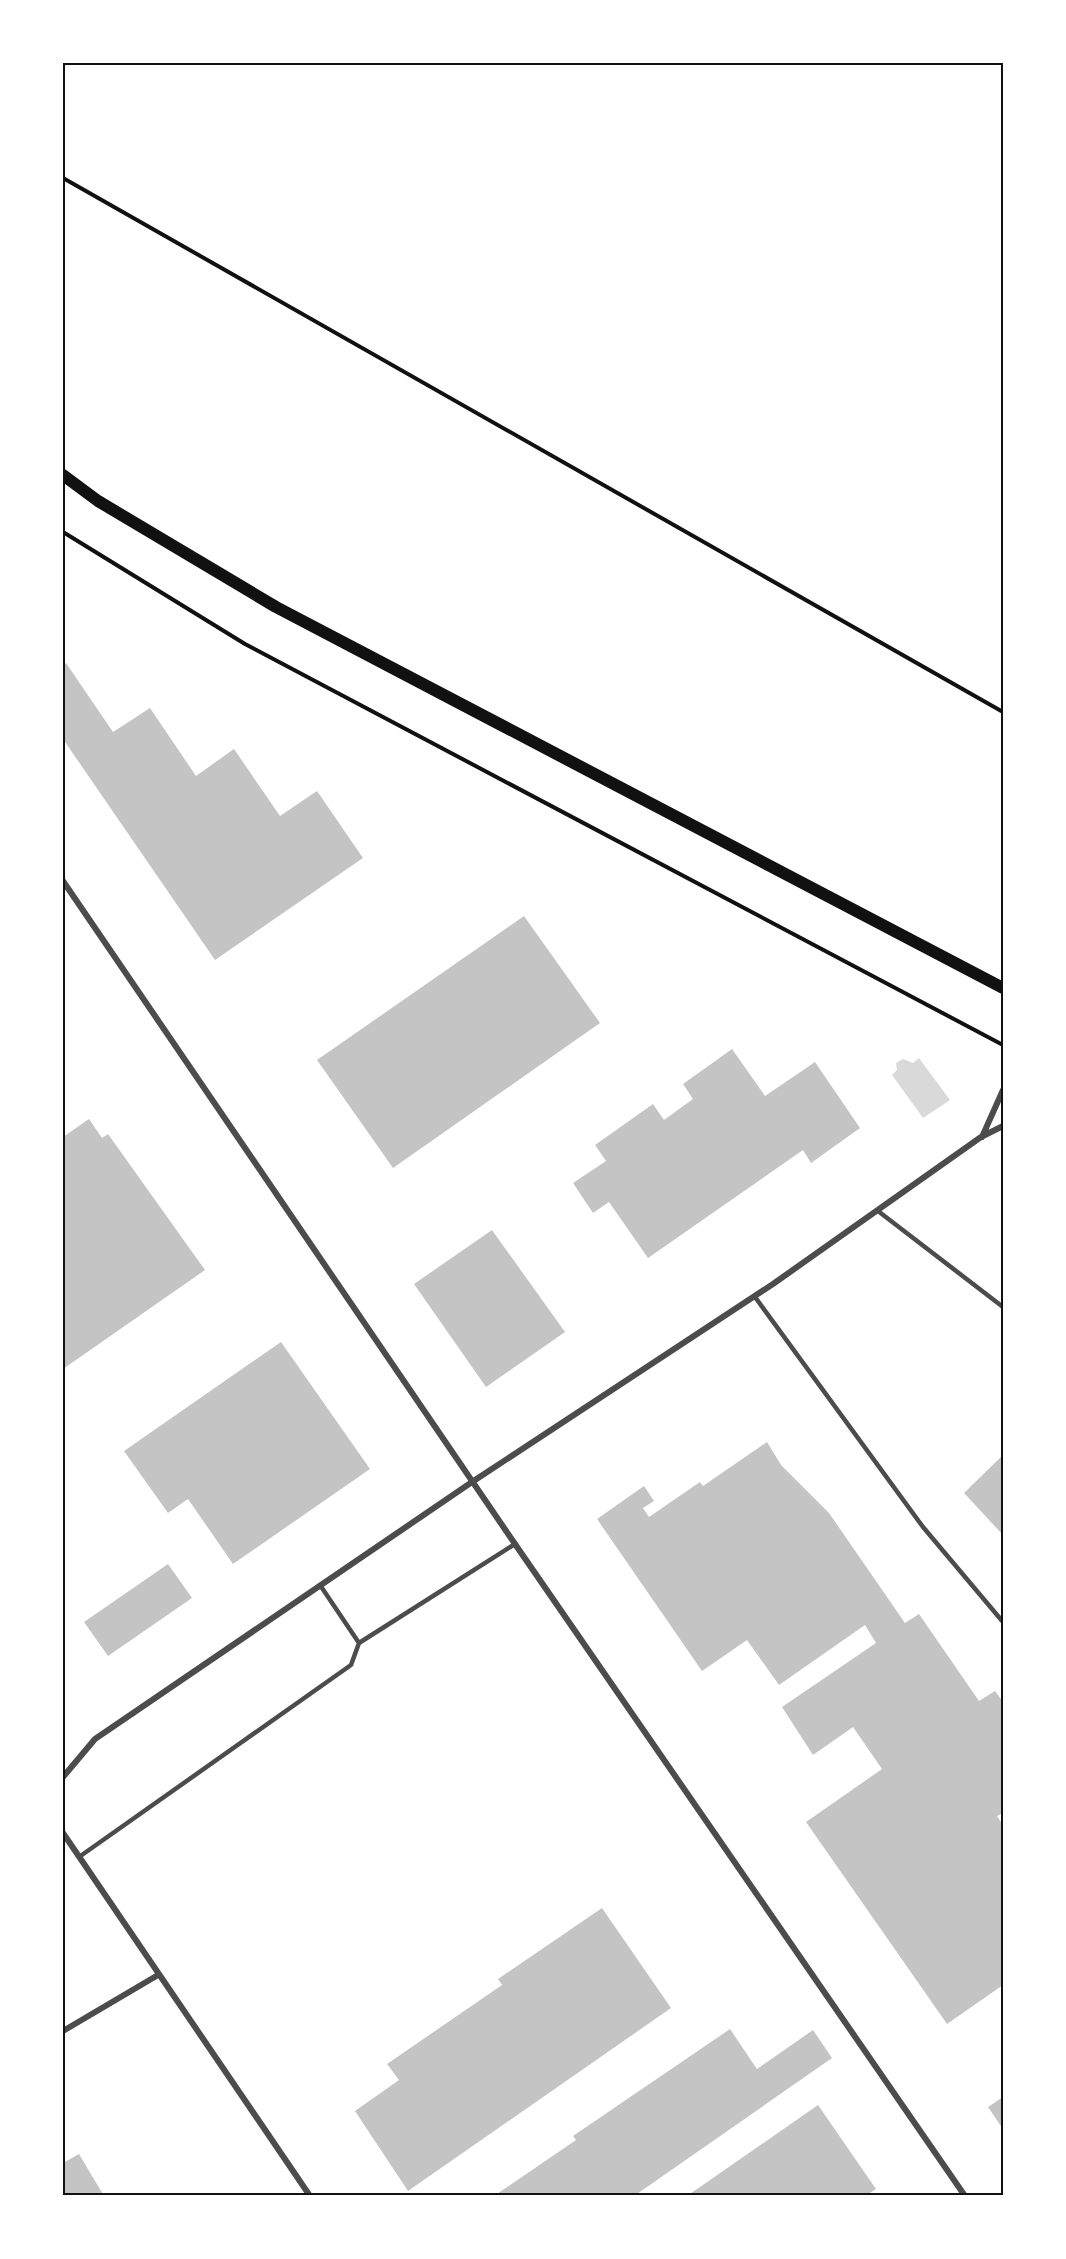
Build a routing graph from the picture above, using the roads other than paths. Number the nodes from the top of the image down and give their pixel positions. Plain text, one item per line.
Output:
1 (63, 475) edge
2 (63, 881) edge
3 (1003, 988) edge
4 (1003, 1090) edge
5 (1003, 1126) edge
6 (981, 1137) junction
7 (878, 1211) junction
8 (755, 1297) junction
9 (1003, 1307) edge
10 (472, 1482) junction
11 (515, 1544) junction
12 (320, 1585) junction
13 (1003, 1622) edge
14 (359, 1643) junction
15 (63, 1777) edge
16 (63, 1833) edge
17 (79, 1857) junction
18 (158, 1975) junction
19 (63, 2031) edge
20 (310, 2196) edge
21 (964, 2196) edge

1 - 3 main road
2 - 10 street
4 - 6 street
5 - 6 street
6 - 7 street
7 - 8 street
7 - 9 lane
8 - 10 street
8 - 13 lane
10 - 11 street
10 - 12 street
11 - 14 lane
11 - 21 street
12 - 14 lane
12 - 15 street
14 - 17 lane
16 - 17 street
17 - 18 street
18 - 19 street
18 - 20 street

